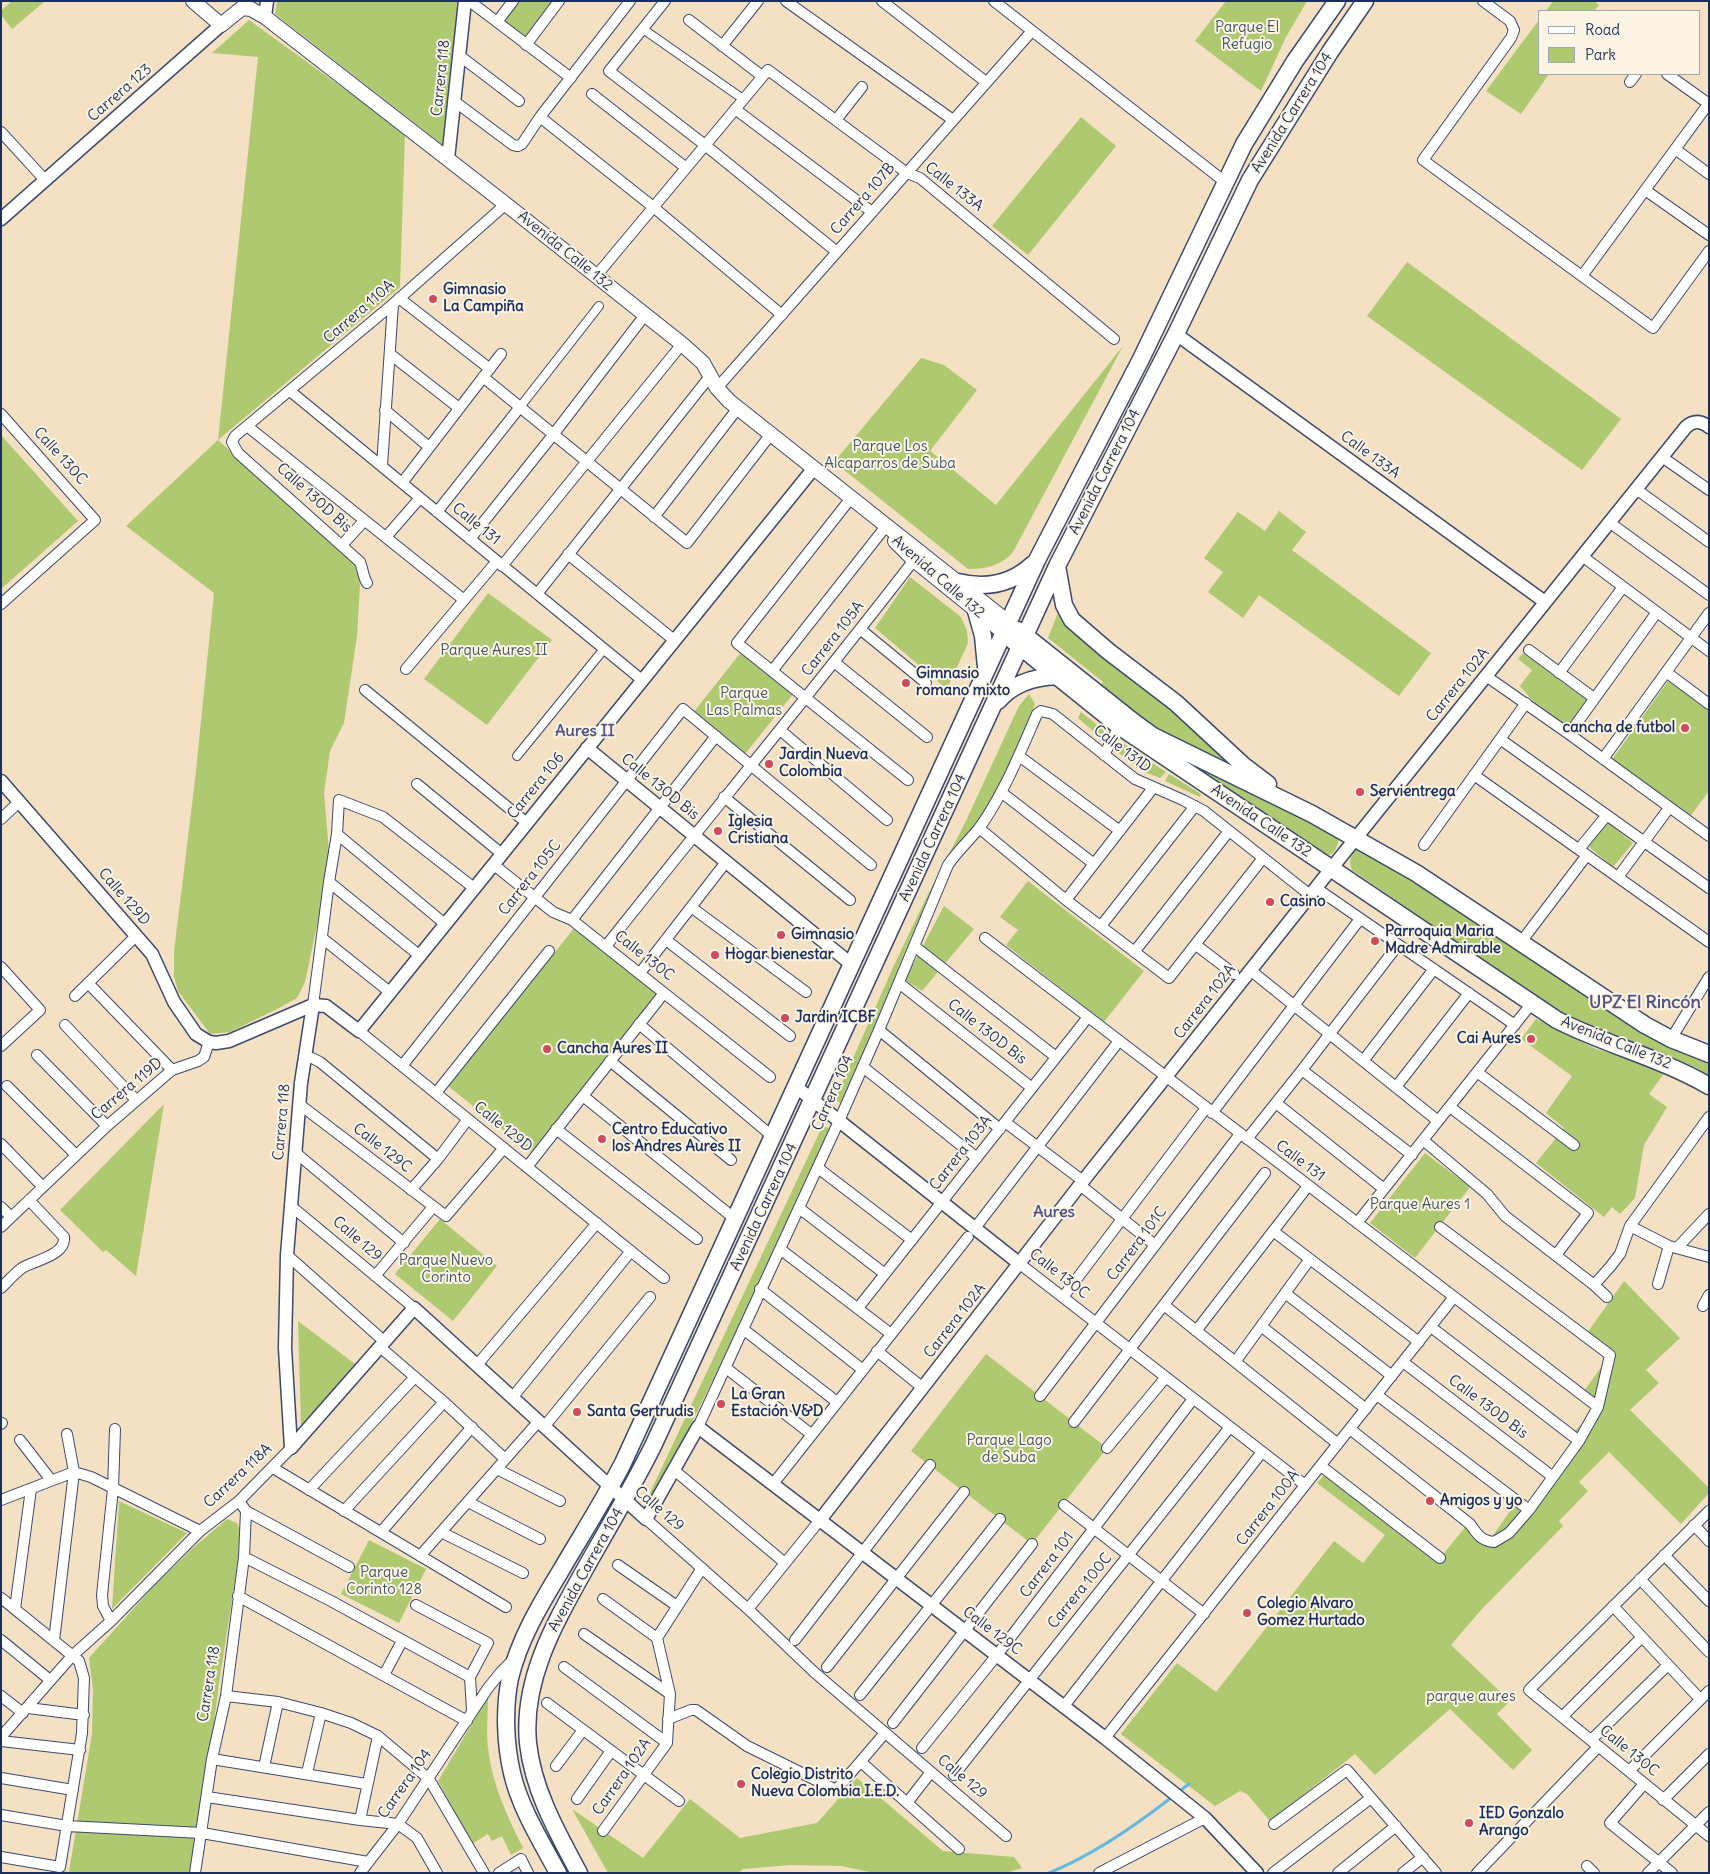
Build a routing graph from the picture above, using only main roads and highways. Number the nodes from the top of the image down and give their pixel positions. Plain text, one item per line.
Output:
1 (193, 1) edge
2 (1337, 1) edge
3 (1365, 1) edge
4 (264, 17) joint
5 (851, 498) junction
6 (1037, 560) junction
7 (1057, 566) junction
8 (958, 582) junction
9 (976, 611) junction
10 (1006, 627) junction
11 (1023, 641) junction
12 (986, 669) junction
13 (1057, 676) junction
14 (993, 707) junction
15 (1312, 814) junction
16 (1709, 1054) edge
17 (1709, 1086) edge
18 (558, 1873) edge
19 (579, 1873) edge

1 - 4 main road, Carrera 123
2 - 6 main road, Avenida Carrera 104
3 - 7 main road, Avenida Carrera 104
4 - 5 main road, Avenida Calle 132
5 - 8 main road, Avenida Calle 132
5 - 9 main road, Avenida Calle 132
6 - 8 main road
6 - 10 main road, Avenida Carrera 104
7 - 11 main road, Avenida Carrera 104
7 - 15 main road
8 - 10 main road, Avenida Calle 132
9 - 10 main road, Avenida Calle 132
9 - 12 main road
10 - 11 main road, Avenida Calle 132
10 - 12 main road, Avenida Carrera 104
11 - 13 main road, Avenida Calle 132
11 - 14 main road, Avenida Carrera 104
11 - 15 main road, Avenida Calle 132
12 - 18 main road, Avenida Carrera 104
13 - 14 main road
13 - 17 main road, Avenida Calle 132
14 - 19 main road, Avenida Carrera 104
15 - 16 main road, Avenida Calle 132

